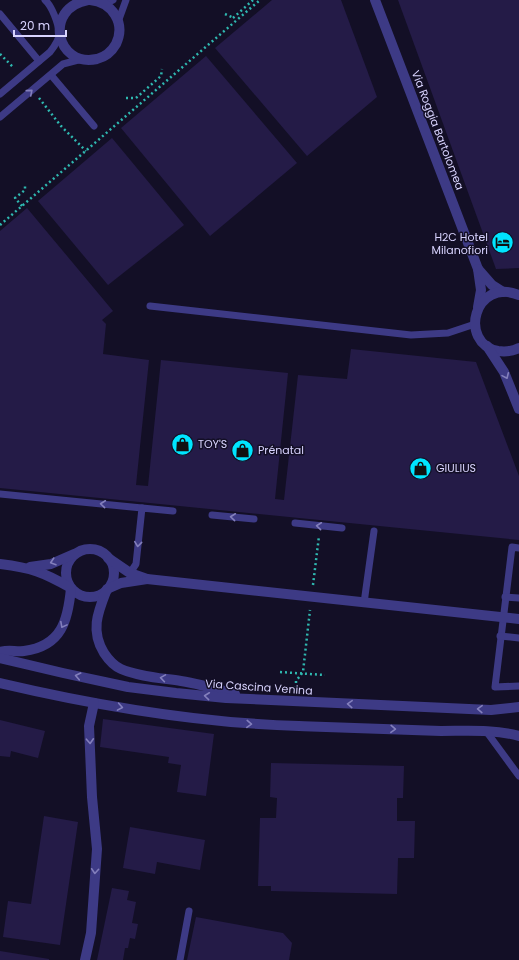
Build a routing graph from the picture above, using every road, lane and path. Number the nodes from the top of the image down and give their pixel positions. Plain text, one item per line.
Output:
1 (45, 0) edge
2 (89, 0) edge
3 (126, 0) edge
4 (246, 0) edge
5 (253, 0) edge
6 (260, 0) edge
7 (375, 0) edge
8 (109, 2) edge
9 (249, 4) junction
10 (252, 7) junction
11 (0, 14) edge
12 (225, 14) dead end
13 (233, 18) junction
14 (236, 21) junction
15 (118, 22) junction
16 (59, 33) junction
17 (0, 54) edge
18 (83, 59) junction
19 (39, 61) junction
20 (162, 69) dead end
21 (51, 75) junction
22 (21, 76) junction
23 (149, 86) junction
24 (33, 89) junction
25 (154, 92) junction
26 (0, 94) edge
27 (126, 98) dead end
28 (0, 117) edge
29 (94, 126) dead end
30 (86, 151) junction
31 (25, 184) dead end
32 (22, 206) junction
33 (0, 225) edge
34 (478, 270) junction
35 (503, 292) junction
36 (519, 295) edge
37 (150, 306) dead end
38 (478, 307) junction
39 (475, 324) junction
40 (487, 346) junction
41 (519, 348) edge
42 (519, 409) edge
43 (0, 494) edge
44 (142, 508) junction
45 (173, 511) dead end
46 (212, 515) dead end
47 (254, 519) dead end
48 (295, 523) dead end
49 (320, 526) junction
50 (342, 528) dead end
51 (374, 531) dead end
52 (516, 548) edge
53 (76, 554) junction
54 (108, 558) junction
55 (0, 564) edge
56 (28, 568) junction
57 (130, 573) junction
58 (147, 579) junction
59 (71, 588) junction
60 (107, 589) junction
61 (312, 597) junction
62 (505, 597) junction
63 (519, 598) edge
64 (364, 602) junction
65 (502, 618) junction
66 (519, 620) edge
67 (500, 636) junction
68 (519, 638) edge
69 (0, 652) edge
70 (0, 658) edge
71 (280, 672) dead end
72 (303, 672) junction
73 (325, 675) dead end
74 (0, 683) edge
75 (519, 686) edge
76 (256, 699) junction
77 (296, 701) junction
78 (94, 703) junction
79 (519, 707) edge
80 (486, 731) junction
81 (519, 736) edge
82 (519, 776) edge
83 (189, 912) dead end
84 (85, 960) edge
85 (180, 960) edge

1 - 16 lane
2 - 8 street
2 - 16 street
3 - 15 lane
4 - 9 path
5 - 9 path
6 - 10 path
7 - 34 street, Via Roggia Bartolomea
8 - 15 street
9 - 10 path
9 - 13 path
10 - 14 path
11 - 19 lane
12 - 13 path
13 - 14 path
14 - 25 path
15 - 18 street
16 - 18 street
16 - 19 lane
17 - 22 path
18 - 21 lane
19 - 22 lane
20 - 23 path
21 - 24 lane
21 - 29 lane
22 - 26 lane
23 - 25 path
23 - 27 path
28 -> 24 lane
24 - 30 path
25 - 30 path
30 - 32 path
31 - 32 path
32 - 33 path
34 - 35 street, Via Roggia Bartolomea
34 - 38 street, Via Roggia Bartolomea
35 - 36 street, Via Roggia Bartolomea
35 - 38 street
37 - 39 lane
38 - 39 street, Via Roggia Bartolomea
39 - 40 street
40 - 41 street
40 -> 42 street
44 -> 43 lane
44 - 45 lane
44 -> 57 lane
47 -> 46 lane
49 -> 48 lane
49 - 50 lane
49 - 61 path
51 - 64 lane
52 - 62 lane
53 - 54 street
53 -> 56 street
53 - 59 street
54 - 57 street
54 - 60 street
55 - 56 street
56 - 59 street
57 - 58 street
58 - 60 street
58 - 61 street
59 - 60 street
59 -> 69 street
76 -> 60 street
61 - 64 street
61 - 72 path
62 - 63 lane
62 - 65 lane
64 - 65 street
65 - 66 street
65 - 67 lane
67 - 68 lane
67 - 75 lane
76 -> 70 street, Via Cascina Venina
71 - 72 path
72 - 73 path
72 - 77 path
74 - 78 street
76 - 77 street, Via Cascina Venina
79 -> 77 street, Via Cascina Venina
78 -> 80 street
78 -> 84 street
80 - 81 street
80 - 82 lane
83 - 85 lane

